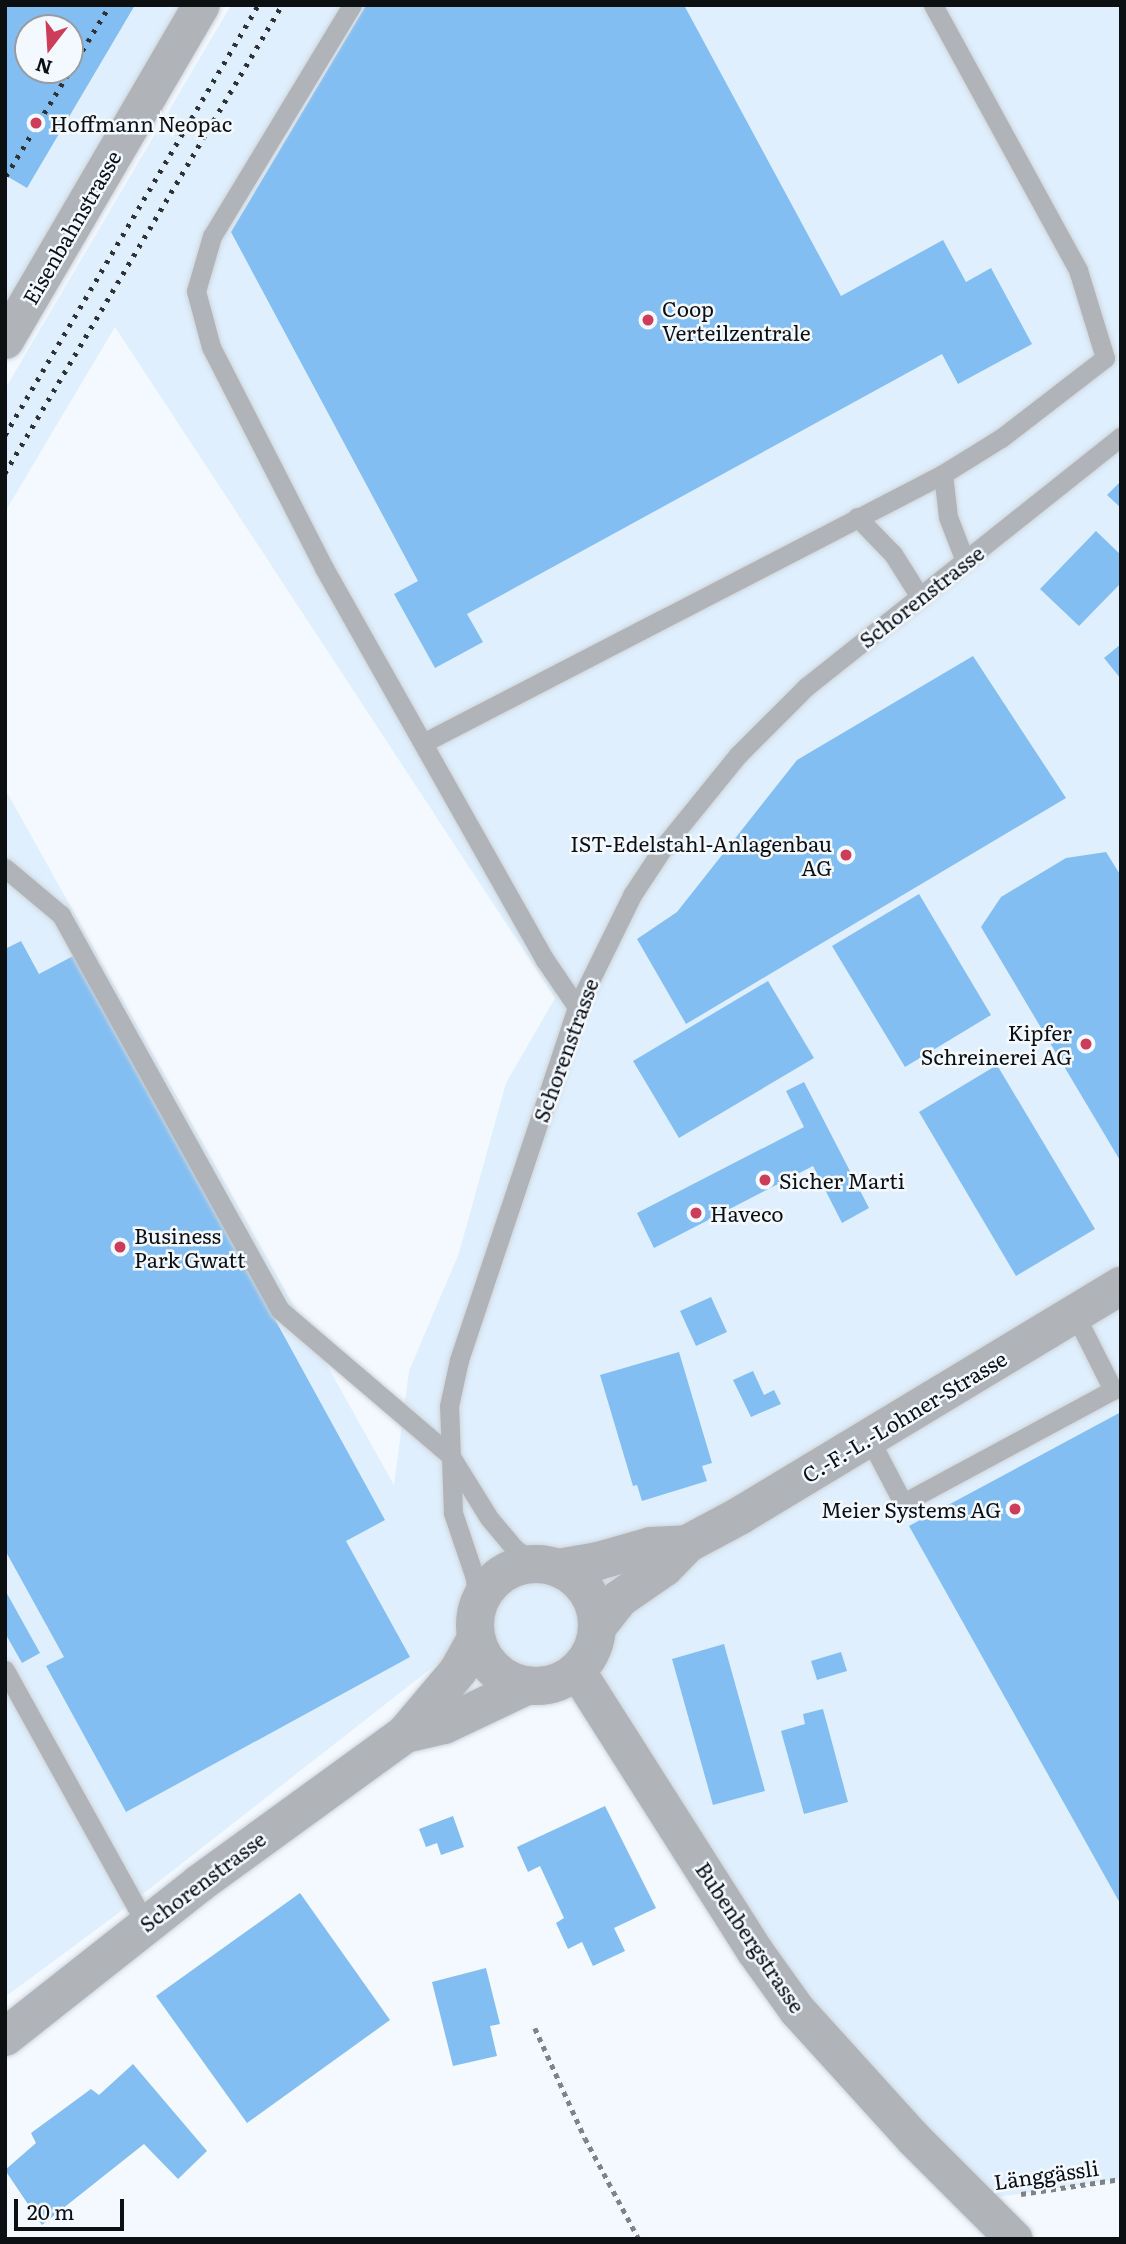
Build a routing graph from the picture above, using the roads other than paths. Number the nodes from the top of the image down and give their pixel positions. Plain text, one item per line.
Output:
1 (201, 5) edge
2 (352, 5) edge
3 (933, 5) edge
4 (5, 340) edge
5 (1121, 436) edge
6 (943, 474) junction
7 (857, 517) junction
8 (965, 562) junction
9 (920, 597) junction
10 (423, 743) junction
11 (5, 868) edge
12 (577, 1007) junction
13 (1121, 1286) edge
14 (1075, 1314) junction
15 (868, 1436) junction
16 (450, 1455) junction
17 (687, 1544) junction
18 (547, 1566) junction
19 (477, 1622) junction
20 (598, 1626) junction
21 (5, 1670) edge
22 (578, 1671) junction
23 (526, 1686) junction
24 (405, 1734) junction
25 (146, 1924) junction
26 (5, 2037) edge
27 (1014, 2239) edge

1 - 4 street, Eisenbahnstrasse
2 - 10 lane
3 - 6 lane
5 - 8 lane, Schorenstrasse
6 - 7 lane
6 - 8 lane
7 - 9 lane
7 - 10 lane
8 - 9 lane, Schorenstrasse
9 - 12 lane, Schorenstrasse
10 - 12 lane
11 - 16 lane
12 - 16 lane, Schorenstrasse
13 - 14 street, C.-F.-L.-Lohner-Strasse
14 - 15 street, C.-F.-L.-Lohner-Strasse
14 - 15 lane
15 - 17 street, C.-F.-L.-Lohner-Strasse
16 - 18 lane
16 - 19 lane, Schorenstrasse
17 - 18 street, C.-F.-L.-Lohner-Strasse
17 - 20 street, C.-F.-L.-Lohner-Strasse
18 - 19 street
18 - 20 street
19 - 23 street
19 - 24 street, Schorenstrasse
20 - 22 street
21 - 25 lane
22 - 23 street
22 - 27 street, Bubenbergstrasse
23 - 24 street, Schorenstrasse
24 - 25 street, Schorenstrasse
25 - 26 street, Schorenstrasse

